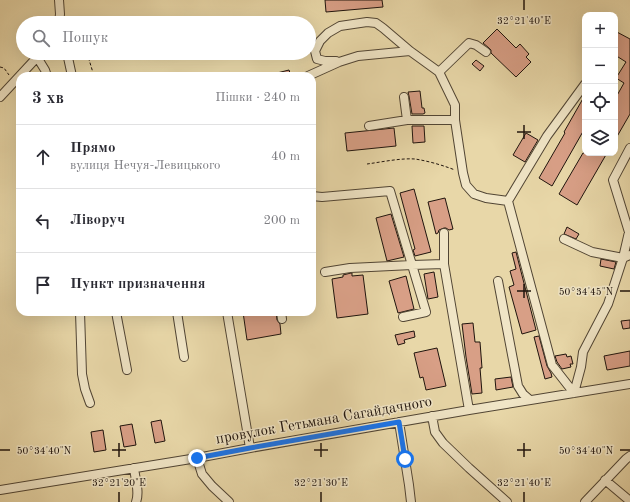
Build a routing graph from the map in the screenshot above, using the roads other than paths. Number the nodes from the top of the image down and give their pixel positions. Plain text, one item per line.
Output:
1 (59, 0) edge
2 (60, 16) edge
3 (316, 49) edge
4 (410, 51) junction
5 (486, 52) dead end
6 (316, 55) edge
7 (34, 60) edge
8 (41, 60) edge
9 (69, 60) edge
10 (339, 62) junction
11 (23, 72) edge
12 (46, 72) edge
13 (71, 72) edge
14 (316, 72) edge
15 (439, 72) junction
16 (16, 80) edge
17 (582, 88) edge
18 (0, 97) edge
19 (404, 97) dead end
20 (407, 120) junction
21 (455, 120) junction
22 (369, 126) dead end
23 (630, 148) edge
24 (316, 196) edge
25 (508, 201) junction
26 (444, 233) dead end
27 (564, 239) dead end
28 (627, 256) edge
29 (444, 264) junction
30 (412, 265) junction
31 (325, 272) dead end
32 (498, 281) dead end
33 (80, 316) edge
34 (117, 316) edge
35 (178, 316) edge
36 (228, 316) edge
37 (403, 317) dead end
38 (184, 357) dead end
39 (127, 370) dead end
40 (630, 384) edge
41 (574, 393) junction
42 (530, 400) junction
43 (90, 404) dead end
44 (469, 410) junction
45 (432, 416) junction
46 (399, 422) junction
47 (250, 448) junction
48 (630, 456) edge
49 (197, 458) junction
50 (134, 468) junction
51 (605, 480) junction
52 (0, 490) edge
53 (630, 501) edge
54 (136, 502) edge
55 (229, 502) edge
56 (410, 502) edge
57 (507, 502) edge
58 (585, 502) edge

1 - 2 street
3 - 4 street
4 - 10 street
4 - 15 street
5 - 15 street
6 - 10 street
7 - 11 street
8 - 12 street
9 - 13 street
10 - 14 street
15 - 21 street
16 - 18 street
17 - 25 street
19 - 20 street
20 - 21 street
20 - 22 street
21 - 25 street
23 - 28 street
24 - 30 street
25 - 41 street
26 - 29 street
27 - 28 street
28 - 41 street
29 - 30 street
29 - 44 street
30 - 31 street
30 - 37 street
32 - 42 street
33 - 43 street
34 - 39 street
35 - 38 street
36 - 47 street
40 - 41 street, провулок Гетьмана Сагайдачного
41 - 42 street, провулок Гетьмана Сагайдачного
42 - 44 street, провулок Гетьмана Сагайдачного
44 - 45 street, провулок Гетьмана Сагайдачного
45 - 46 street, провулок Гетьмана Сагайдачного
45 - 57 street
46 - 47 street, провулок Гетьмана Сагайдачного
46 - 56 street
47 - 49 street, провулок Гетьмана Сагайдачного
48 - 51 street
49 - 50 street, провулок Гетьмана Сагайдачного
49 - 55 street
50 - 52 street, провулок Гетьмана Сагайдачного
50 - 54 street
51 - 53 street
51 - 58 street

